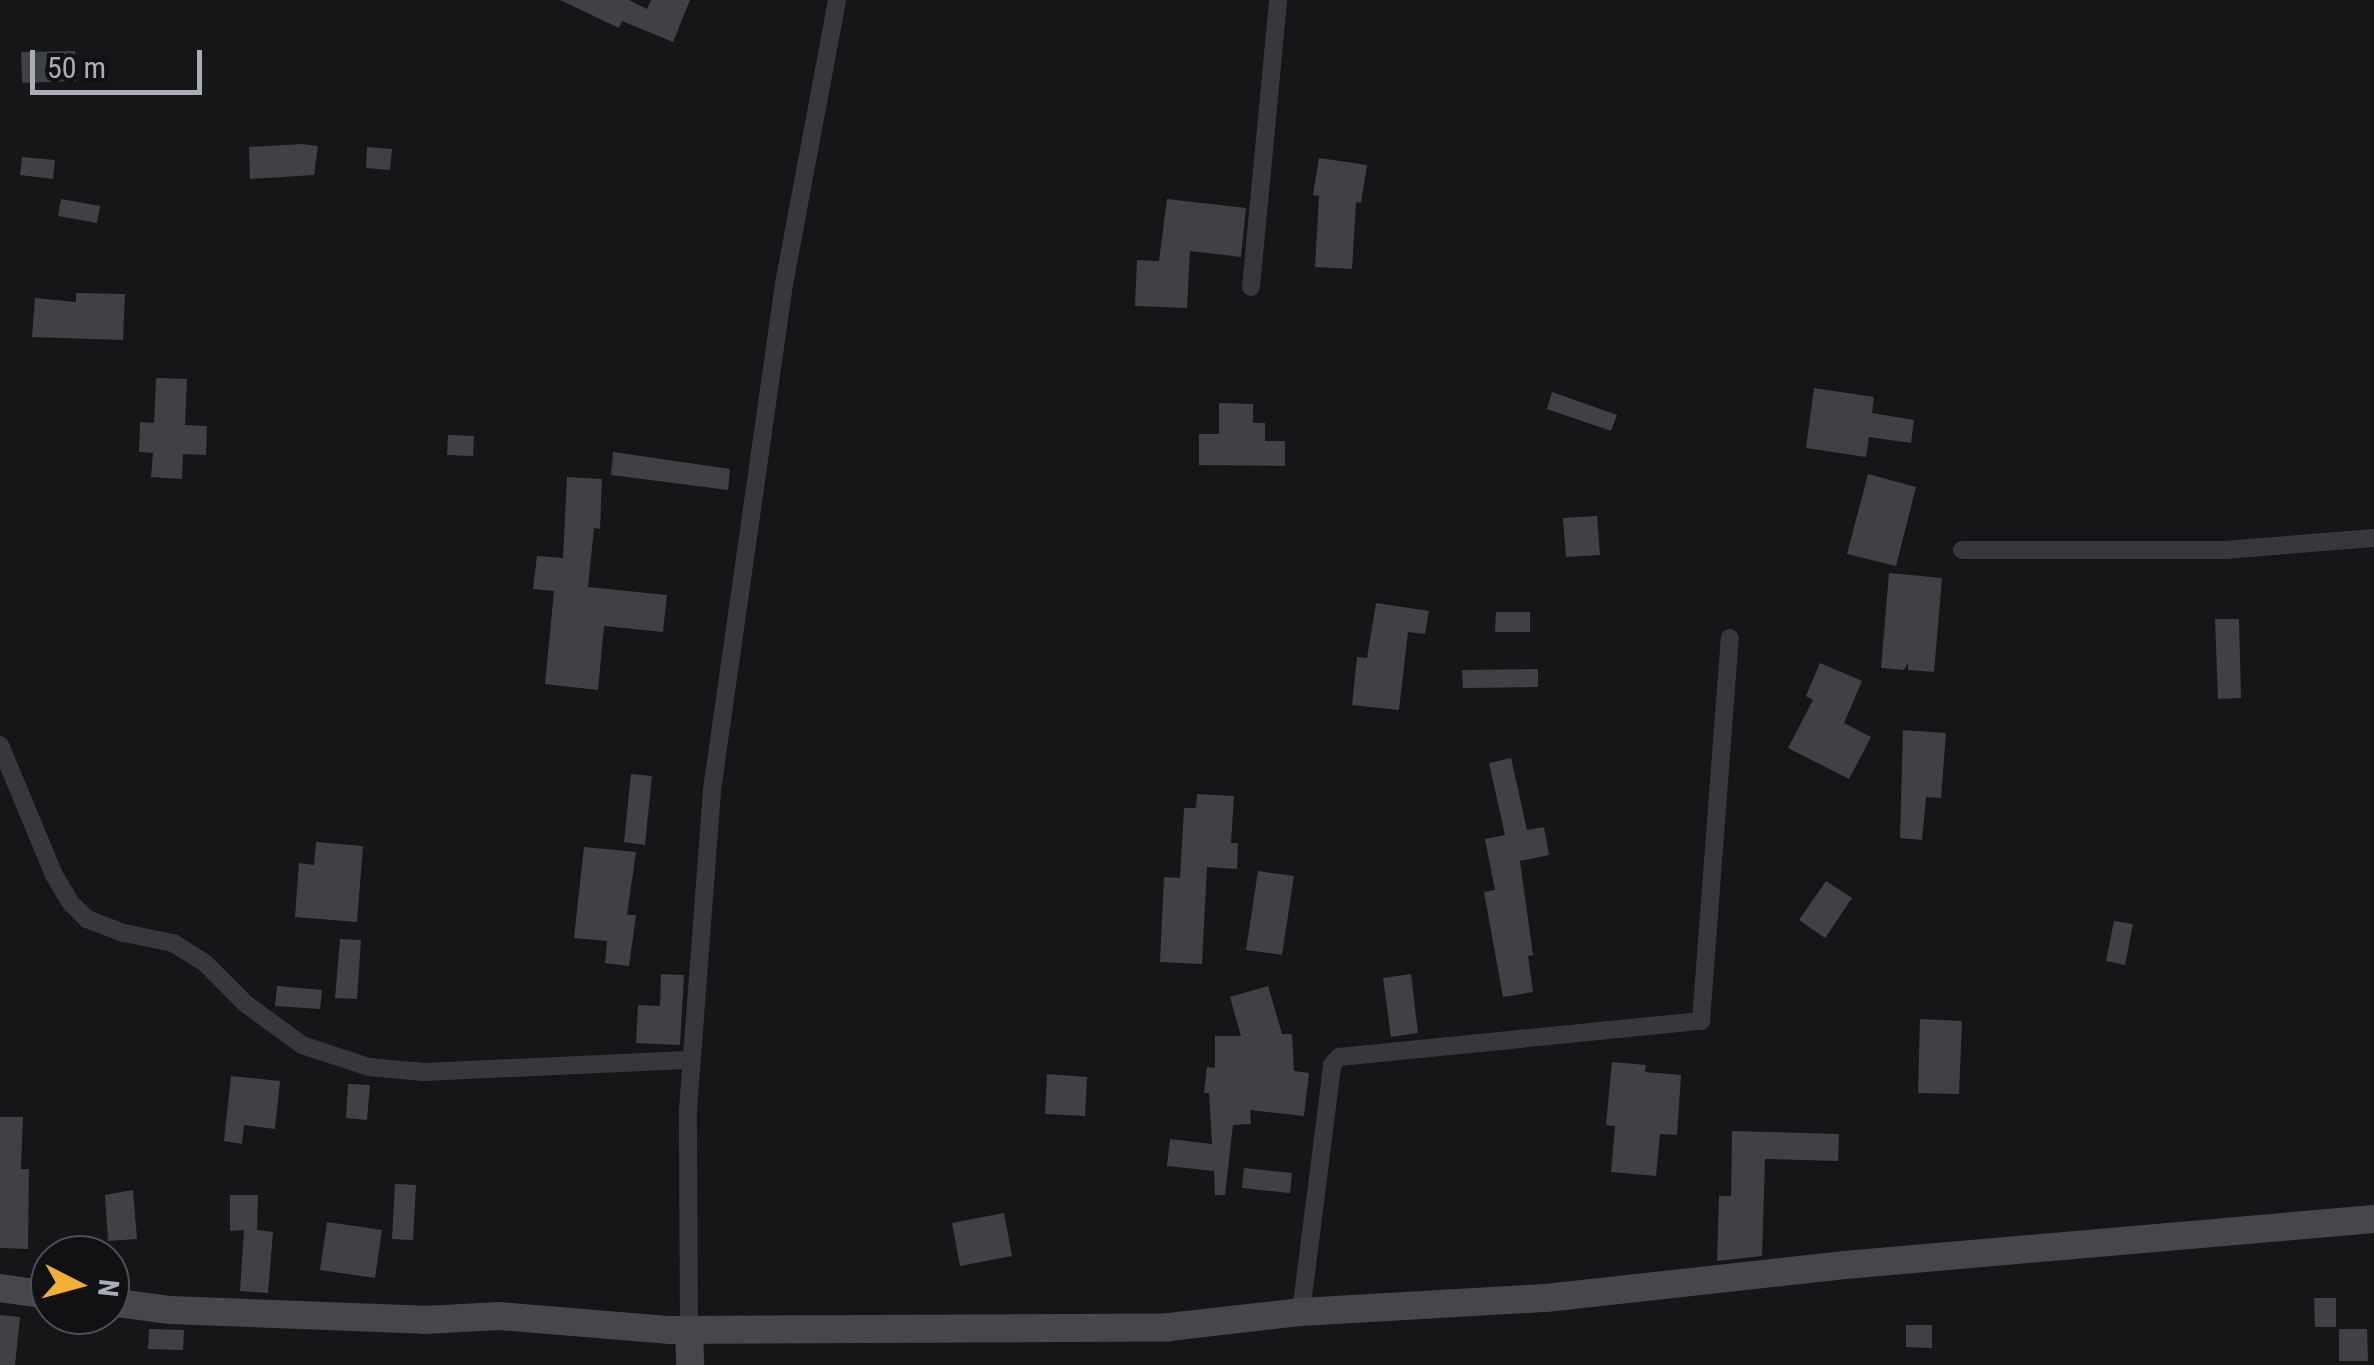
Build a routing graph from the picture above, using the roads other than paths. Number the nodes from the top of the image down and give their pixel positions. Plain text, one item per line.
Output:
1 (837, 0) edge
2 (1278, 0) edge
3 (1250, 287) dead end
4 (2374, 538) edge
5 (1962, 550) dead end
6 (1730, 638) dead end
7 (0, 746) edge
8 (692, 1060) junction
9 (2374, 1219) edge
10 (0, 1288) edge
11 (30, 1292) edge
12 (130, 1305) edge
13 (1301, 1312) junction
14 (689, 1330) junction
15 (690, 1365) edge

1 - 8 street
2 - 3 street
4 - 5 street
6 - 13 street
7 - 8 street
8 - 14 street
9 - 13 street
10 - 11 street
12 - 14 street
13 - 14 street
14 - 15 street

